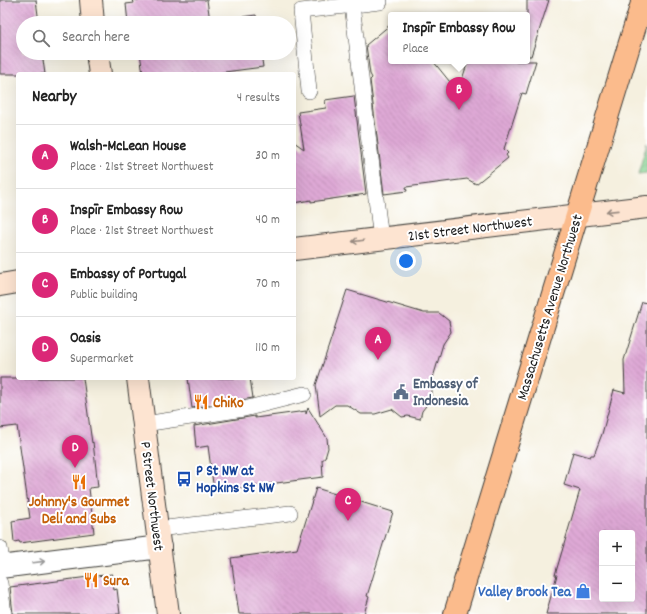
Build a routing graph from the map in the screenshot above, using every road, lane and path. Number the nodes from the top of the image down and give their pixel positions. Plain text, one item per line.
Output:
1 (91, 0) edge
2 (379, 0) edge
3 (643, 0) edge
4 (352, 5) junction
5 (93, 16) edge
6 (98, 60) edge
7 (100, 72) edge
8 (309, 91) dead end
9 (647, 207) edge
10 (577, 215) junction
11 (380, 239) junction
12 (296, 249) edge
13 (16, 282) edge
14 (0, 284) edge
15 (138, 380) edge
16 (304, 394) dead end
17 (144, 424) junction
18 (290, 513) dead end
19 (159, 538) junction
20 (1, 566) edge
21 (4, 614) edge
22 (168, 614) edge
23 (455, 614) edge

1 - 5 street
2 - 4 lane
3 - 10 main road, Massachusetts Avenue Northwest
4 - 8 lane
4 - 11 lane
6 - 7 street
9 -> 10 street, 21st Street Northwest
10 - 11 street, 21st Street Northwest
10 - 23 main road, Massachusetts Avenue Northwest
11 -> 12 street, 21st Street Northwest
13 - 14 street
15 - 17 street, P Street Northwest
16 - 17 lane
17 - 19 street, P Street Northwest
18 - 19 lane
20 -> 19 street
19 - 22 street, P Street Northwest
20 - 21 lane

